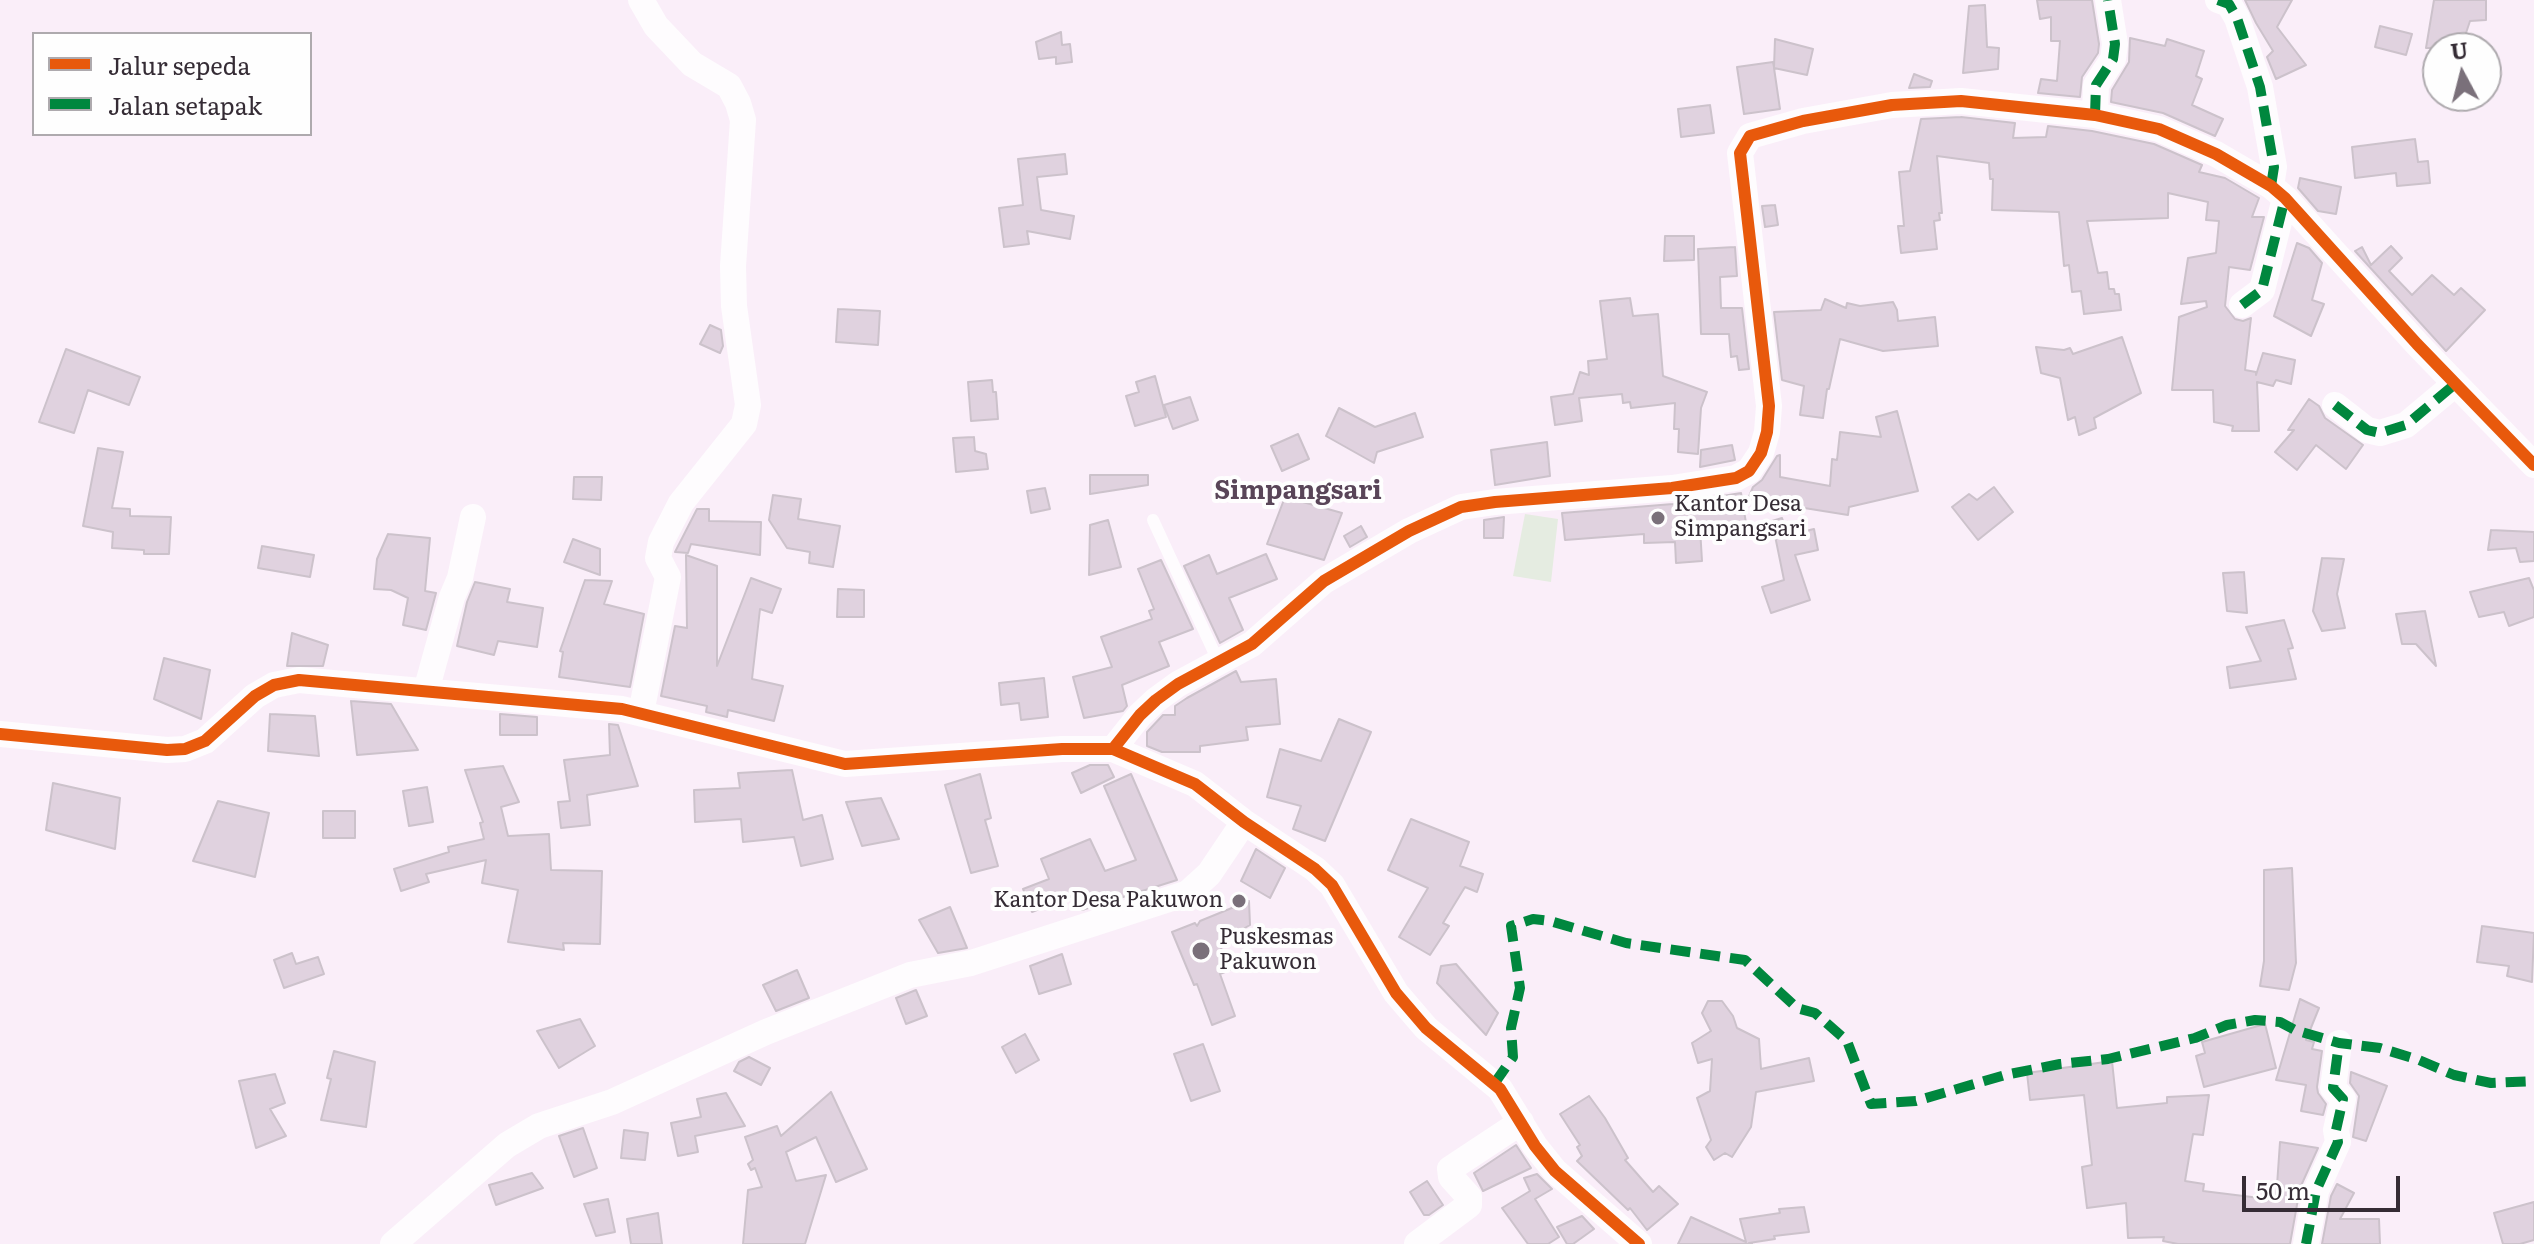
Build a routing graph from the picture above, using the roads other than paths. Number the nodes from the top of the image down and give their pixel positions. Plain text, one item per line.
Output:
1 (641, 0) edge
2 (2108, 0) edge
3 (2218, 0) edge
4 (2095, 115) junction
5 (2278, 192) junction
6 (2242, 305) dead end
7 (2455, 384) junction
8 (2335, 405) dead end
9 (2534, 465) edge
10 (473, 517) dead end
11 (1153, 520) dead end
12 (1219, 663) junction
13 (426, 691) junction
14 (641, 713) junction
15 (0, 734) edge
16 (1113, 749) junction
17 (1244, 822) junction
18 (2339, 1043) dead end
19 (1521, 1122) junction
20 (393, 1244) edge
21 (1417, 1244) edge
22 (1639, 1244) edge
23 (2306, 1244) edge

1 - 14 street
2 - 4 street
3 - 5 street
4 - 5 street
4 - 12 street
5 - 6 street
5 - 7 street
7 - 8 street
7 - 9 street
10 - 13 street
11 - 12 lane
12 - 16 street
13 - 14 street
13 - 15 street
14 - 16 street
16 - 17 street
17 - 19 street
17 - 20 street
18 - 23 street
19 - 21 street
19 - 22 street

